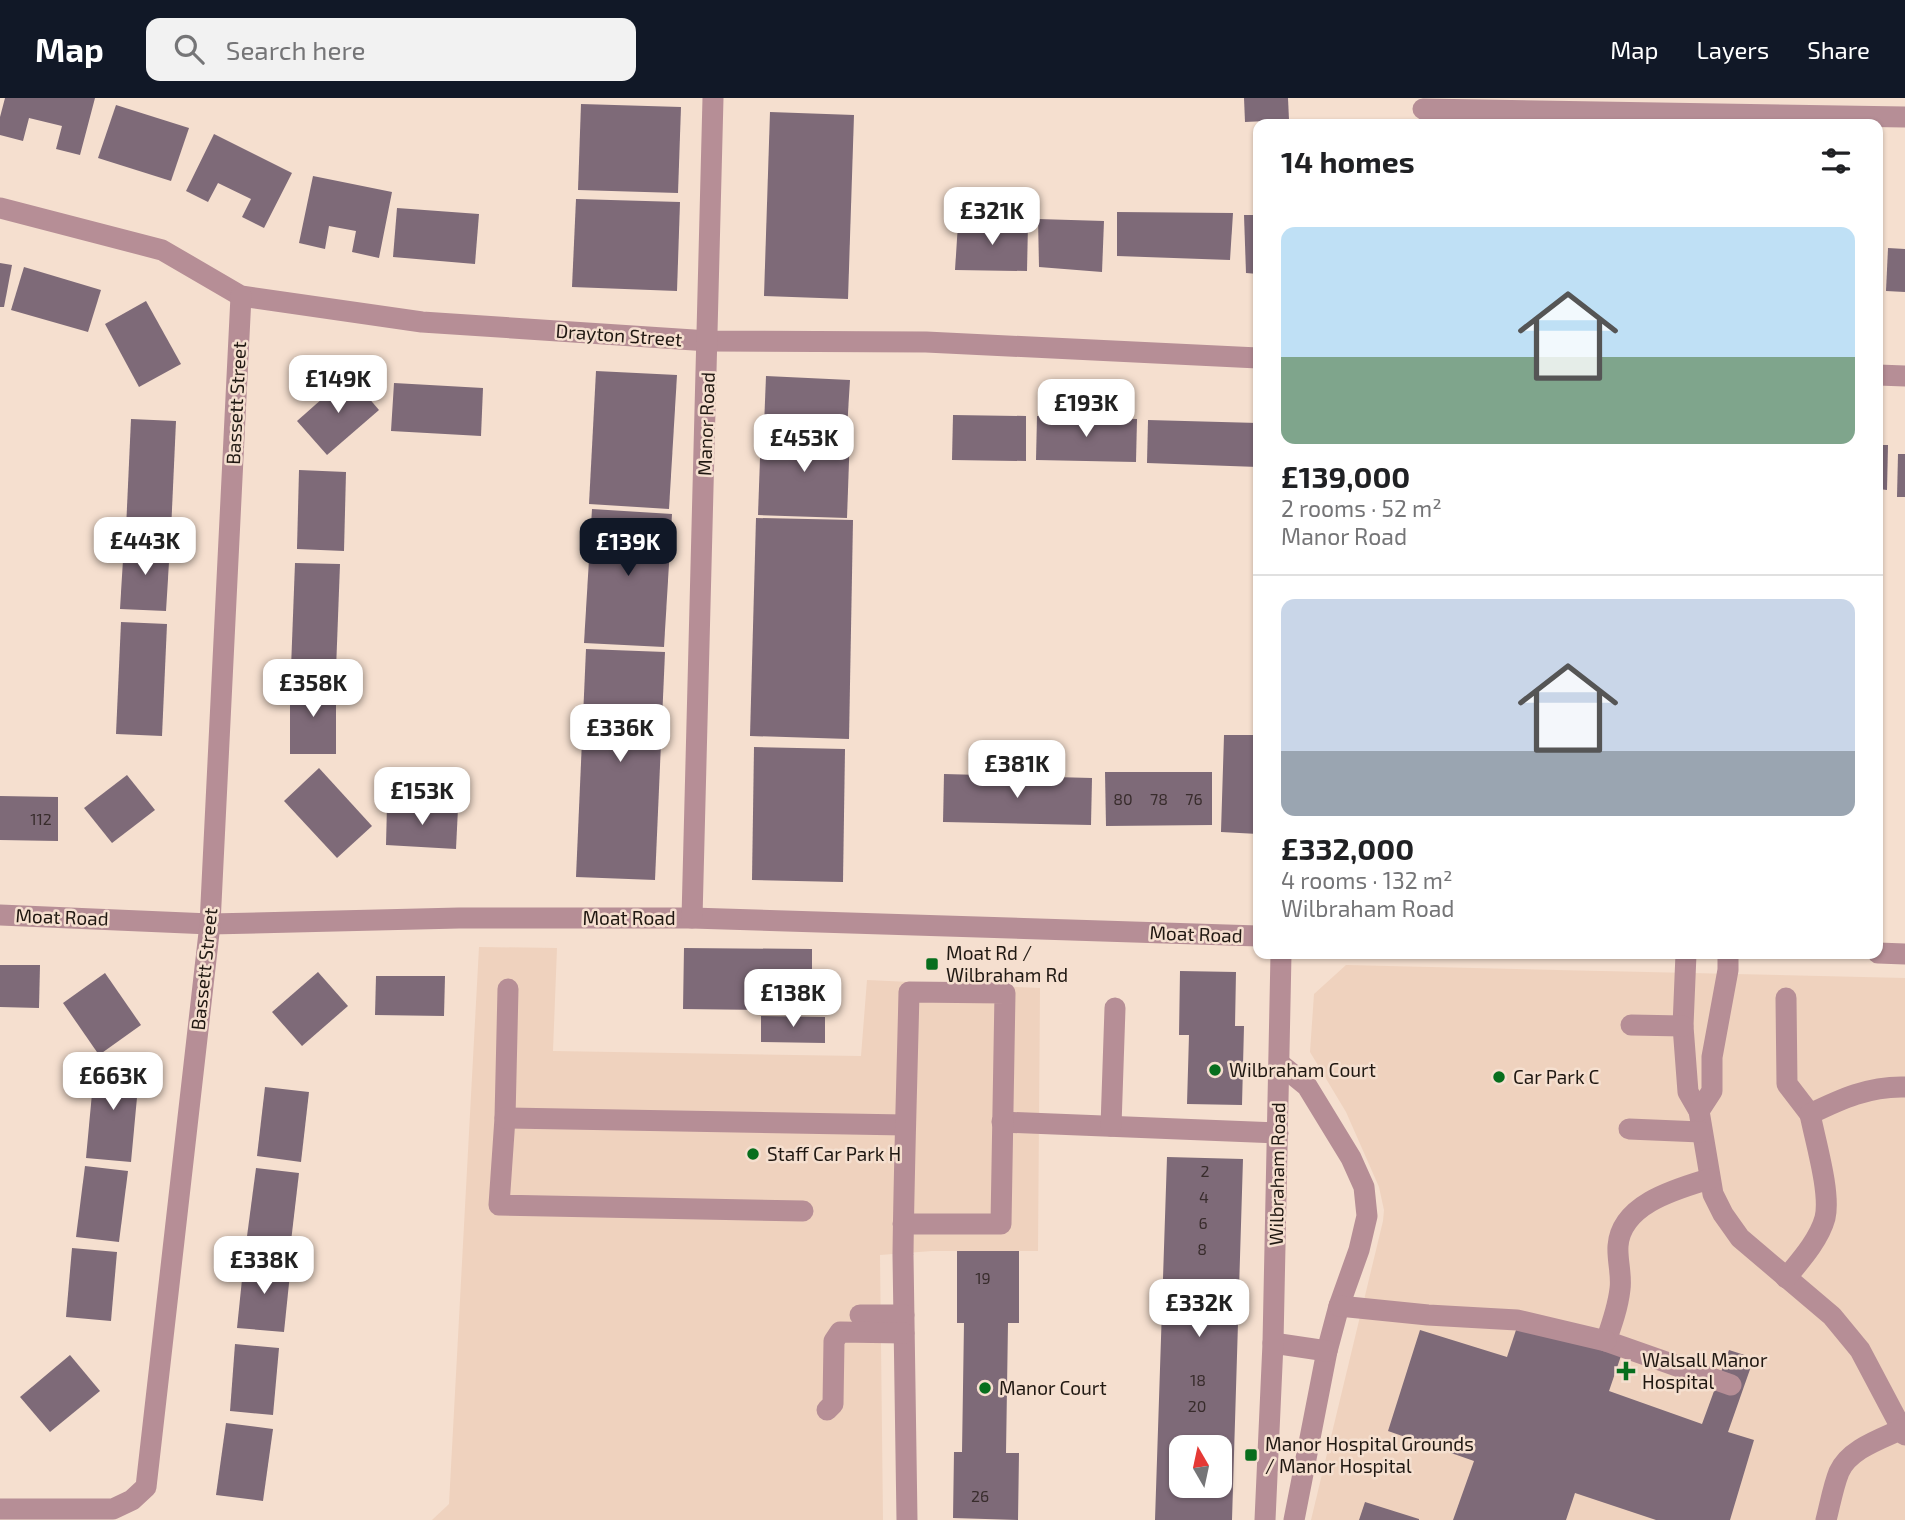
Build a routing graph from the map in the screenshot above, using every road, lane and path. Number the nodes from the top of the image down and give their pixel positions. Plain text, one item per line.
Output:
1 (713, 98) edge
2 (1423, 108) dead end
3 (1905, 117) edge
4 (0, 208) edge
5 (241, 296) junction
6 (709, 341) junction
7 (1253, 358) edge
8 (1883, 375) edge
9 (1905, 376) edge
10 (0, 915) edge
11 (692, 918) junction
12 (210, 923) junction
13 (1253, 936) edge
14 (1883, 953) edge
15 (1905, 954) edge
16 (1281, 959) edge
17 (1686, 959) edge
18 (1728, 959) edge
19 (508, 989) dead end
20 (1786, 998) dead end
21 (1115, 1008) dead end
22 (1631, 1025) dead end
23 (1683, 1026) junction
24 (1280, 1064) junction
25 (1905, 1087) edge
26 (1810, 1114) junction
27 (505, 1118) junction
28 (1002, 1122) junction
29 (1700, 1122) junction
30 (905, 1125) junction
31 (1111, 1126) junction
32 (1629, 1129) dead end
33 (1278, 1133) junction
34 (1709, 1179) junction
35 (803, 1211) dead end
36 (903, 1224) junction
37 (1786, 1278) junction
38 (1339, 1306) junction
39 (860, 1315) dead end
40 (904, 1324) junction
41 (1606, 1342) junction
42 (1273, 1343) junction
43 (1327, 1351) junction
44 (1731, 1385) dead end
45 (827, 1410) dead end
46 (1903, 1432) edge
47 (0, 1509) edge
48 (907, 1520) edge
49 (1265, 1520) edge
50 (1294, 1520) edge
51 (1826, 1520) edge

1 - 6 street, Manor Road
2 - 3 street
4 - 5 street, Drayton Street
5 - 6 street, Drayton Street
5 - 12 street, Bassett Street
6 - 7 street, Drayton Street
6 - 11 street, Manor Road
8 - 9 street
10 - 12 street, Moat Road
11 - 12 street, Moat Road
11 - 13 street, Moat Road
12 - 47 street, Bassett Street
14 - 15 street
16 - 24 street, Wilbraham Road
17 - 23 street
18 - 29 street
19 - 27 street
20 - 26 street
21 - 31 street
22 - 23 street
23 - 29 street
24 - 33 street, Wilbraham Road
24 - 38 street
25 - 26 street
26 - 37 street
27 - 30 street
27 - 35 street
28 - 30 street
28 - 31 street
28 - 36 street
29 - 32 street
29 - 34 street
30 - 36 street
31 - 33 street
33 - 42 street, Wilbraham Road
34 - 37 street
34 - 41 street
36 - 40 street
37 - 46 street
38 - 41 street
38 - 43 street
39 - 40 street
40 - 45 street
40 - 48 street
41 - 44 street
42 - 43 street
42 - 49 street, Wilbraham Road
43 - 50 street
46 - 51 street

